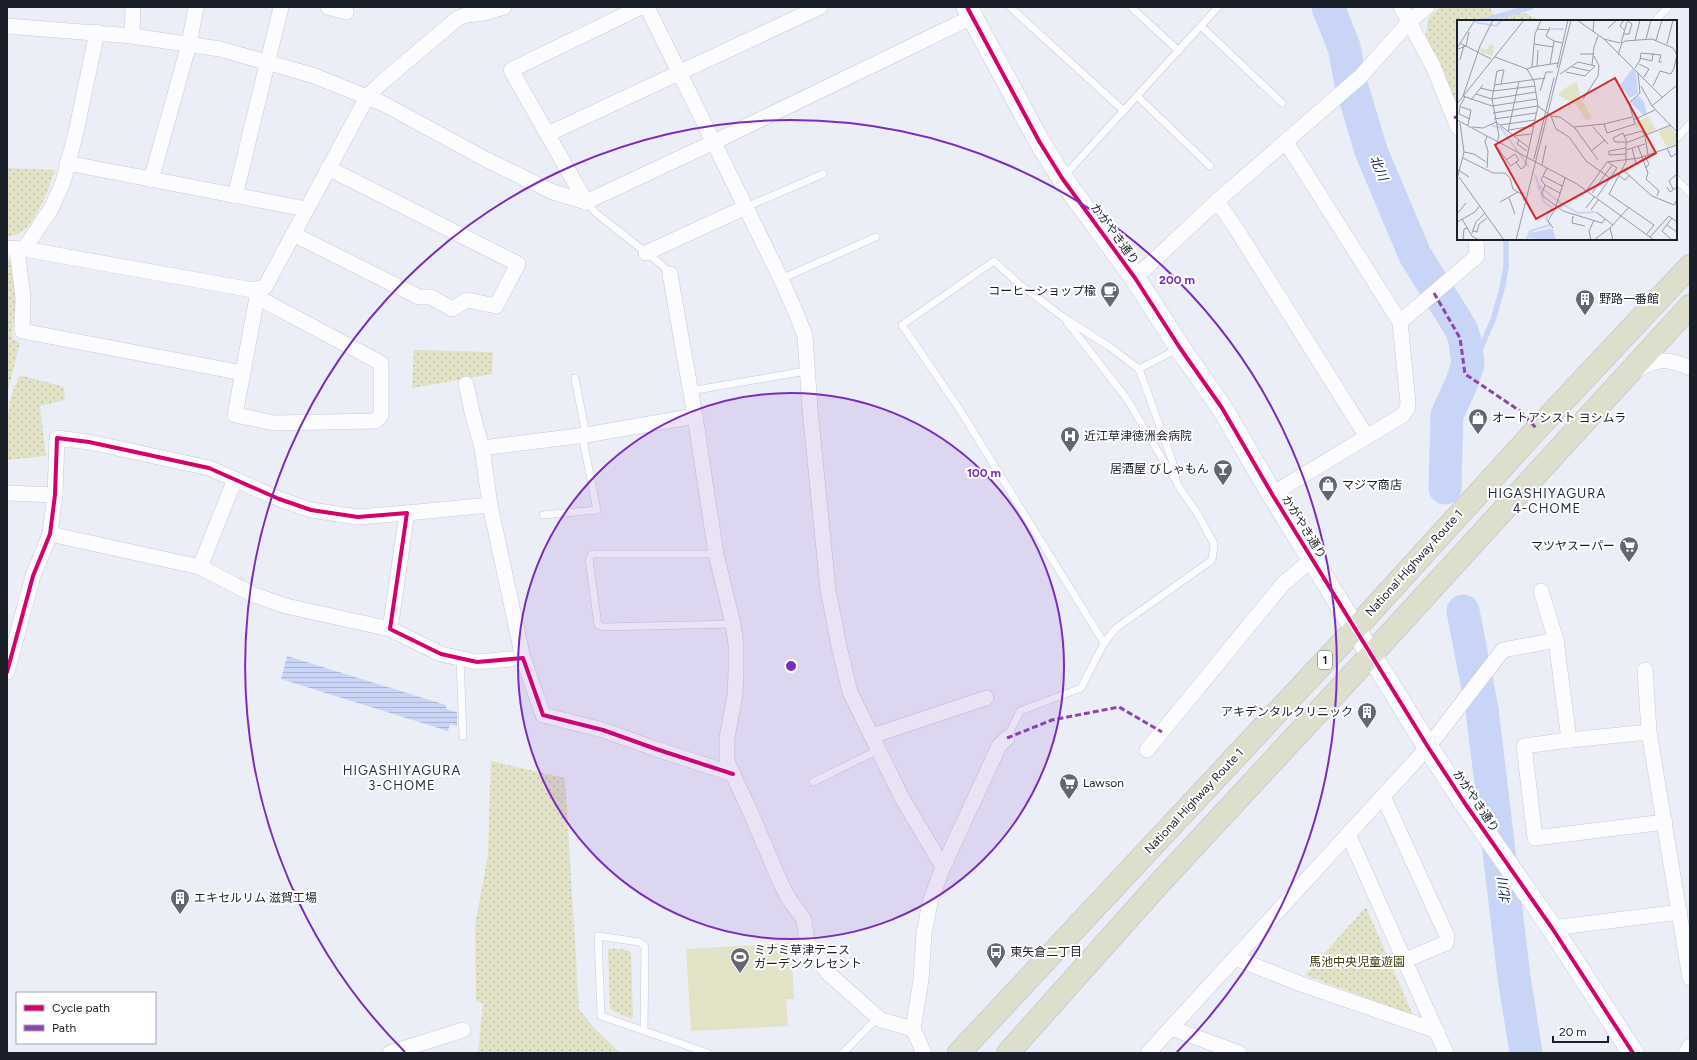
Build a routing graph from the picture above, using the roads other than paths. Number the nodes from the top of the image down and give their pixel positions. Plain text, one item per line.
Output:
1 (133, 7) edge
2 (196, 7) edge
3 (281, 7) edge
4 (328, 7) edge
5 (504, 7) edge
6 (641, 7) edge
7 (648, 7) edge
8 (820, 7) edge
9 (1010, 7) edge
10 (1131, 7) edge
11 (1218, 7) edge
12 (1401, 7) edge
13 (1428, 7) edge
14 (1668, 7) edge
15 (463, 11) edge
16 (346, 12) dead end
17 (969, 12) edge
18 (1656, 20) edge
19 (1410, 22) junction
20 (7, 26) edge
21 (1201, 26) junction
22 (97, 32) junction
23 (132, 36) junction
24 (189, 44) junction
25 (1179, 51) junction
26 (267, 62) junction
27 (680, 73) junction
28 (1137, 96) junction
29 (367, 97) junction
30 (1282, 103) dead end
31 (1124, 111) junction
32 (1690, 124) edge
33 (1457, 126) edge
34 (548, 134) junction
35 (1677, 138) edge
36 (714, 142) junction
37 (1286, 142) junction
38 (67, 164) junction
39 (1210, 166) dead end
40 (328, 168) junction
41 (823, 174) dead end
42 (1062, 178) junction
43 (151, 180) junction
44 (1677, 180) edge
45 (1689, 191) edge
46 (235, 196) junction
47 (1217, 201) junction
48 (586, 202) junction
49 (746, 207) junction
50 (306, 209) junction
51 (293, 234) junction
52 (876, 237) dead end
53 (1476, 240) edge
54 (16, 248) edge
55 (646, 254) junction
56 (1690, 266) edge
57 (670, 274) joint
58 (1135, 278) junction
59 (781, 279) junction
60 (255, 294) junction
61 (1690, 306) edge
62 (1063, 317) junction
63 (1400, 322) junction
64 (1180, 348) junction
65 (1690, 368) edge
66 (1139, 369) junction
67 (806, 371) junction
68 (243, 374) junction
69 (1626, 376) junction
70 (575, 378) dead end
71 (466, 384) dead end
72 (690, 391) junction
73 (695, 416) junction
74 (584, 435) junction
75 (1367, 437) junction
76 (482, 448) junction
77 (235, 479) junction
78 (1177, 484) junction
79 (7, 492) edge
80 (1272, 494) junction
81 (54, 495) junction
82 (490, 505) junction
83 (407, 513) junction
84 (544, 515) dead end
85 (50, 534) junction
86 (716, 554) junction
87 (1312, 559) junction
88 (200, 567) junction
89 (1541, 591) dead end
90 (733, 624) junction
91 (390, 629) junction
92 (1355, 629) junction
93 (1556, 640) junction
94 (1104, 643) junction
95 (1371, 655) junction
96 (460, 658) junction
97 (523, 658) junction
98 (1645, 670) dead end
99 (7, 672) edge
100 (986, 698) dead end
101 (1648, 732) junction
102 (463, 736) dead end
103 (872, 736) junction
104 (1007, 738) joint
105 (1569, 740) junction
106 (1428, 747) junction
107 (878, 750) junction
108 (1147, 750) dead end
109 (733, 774) junction
110 (813, 782) dead end
111 (1384, 796) junction
112 (1665, 822) junction
113 (1348, 834) junction
114 (943, 867) junction
115 (1680, 912) junction
116 (1552, 928) junction
117 (1235, 958) junction
118 (1405, 960) junction
119 (1690, 978) edge
120 (878, 1018) junction
121 (913, 1028) junction
122 (1171, 1028) junction
123 (463, 1030) dead end
124 (644, 1031) junction
125 (1436, 1031) junction
126 (1690, 1046) edge
127 (390, 1053) edge
128 (708, 1053) edge
129 (843, 1053) edge
130 (924, 1053) edge
131 (959, 1053) edge
132 (1008, 1053) edge
133 (1148, 1053) edge
134 (1239, 1053) edge
135 (1446, 1053) edge
136 (1633, 1053) edge
137 (1686, 1053) edge

1 - 23 street
2 - 24 street
3 - 26 street
4 - 16 street
5 - 15 street
6 - 34 street
7 - 27 street
8 - 27 street
9 - 31 lane
10 - 25 lane
11 - 21 lane
12 - 19 street
13 - 19 street
14 - 18 lane
15 - 29 street
17 - 36 street
17 - 42 street, かがやき通り
19 - 33 street
19 - 37 street
20 - 22 street
21 - 25 lane
21 - 30 lane
22 - 23 street
22 - 38 street
23 - 24 street
24 - 26 street
24 - 43 street
25 - 28 lane
26 - 29 street
26 - 46 street
27 - 34 street
27 - 36 street
28 - 31 lane
28 - 39 lane
29 - 40 street
29 - 48 street
31 - 42 lane
32 - 35 lane
34 - 48 street
36 - 48 street
36 - 49 street
37 - 47 street
37 - 63 street
38 - 43 street
38 - 54 street
40 - 50 street
40 - 51 street
41 - 49 lane
42 - 58 street, かがやき通り
43 - 46 street
44 - 45 lane
46 - 50 street
47 - 58 street
47 - 75 street
48 - 55 lane
49 - 55 street
49 - 59 street
50 - 51 street
51 - 60 street
52 - 59 lane
53 - 63 street
54 - 60 street
54 - 68 street
55 - 57 lane
56 - 92 highway, National Highway Route 1 / 1
57 - 72 street
58 - 64 street, かがやき通り
59 - 67 street
60 - 68 street
60 - 68 street
61 - 69 highway
62 - 66 lane
62 - 78 lane
62 - 94 lane
63 - 75 street
64 - 66 lane
64 - 80 street, かがやき通り
65 - 69 street
66 - 78 lane
67 - 72 lane
67 - 103 street
69 - 95 highway
70 - 74 lane
71 - 76 street
72 - 73 street
73 - 74 street
73 - 86 street
74 - 76 street
74 - 84 lane
75 - 80 street
76 - 82 street
77 - 81 street
77 - 83 street
77 - 88 street
78 - 94 lane
79 - 81 street
80 - 87 street, かがやき通り
81 - 85 street
82 - 83 street
82 - 97 street
83 - 91 street
85 - 88 street
85 - 99 street
86 - 90 street
86 - 90 lane
87 - 92 street, かがやき通り
87 - 108 street
88 - 91 street
89 - 93 street
90 - 109 street
91 - 96 street
92 - 95 street, かがやき通り
92 - 131 highway, National Highway Route 1 / 1
93 - 105 street
93 - 106 street
94 - 104 lane
95 - 106 street, かがやき通り
95 - 132 highway
96 - 97 street
96 - 102 lane
97 - 109 street
98 - 101 street
100 - 103 street
101 - 105 street
101 - 112 street
103 - 107 street
104 - 114 street
105 - 112 street
106 - 111 street
106 - 116 street, かがやき通り
107 - 110 lane
107 - 114 street
109 - 120 street
111 - 113 street
111 - 118 street
112 - 115 street
113 - 117 street
113 - 118 street
114 - 121 street
115 - 116 street
115 - 119 street
116 - 136 street, かがやき通り
117 - 122 street
117 - 125 street
118 - 125 street
120 - 121 street
120 - 129 lane
121 - 130 street
122 - 133 street
122 - 134 street
123 - 127 street
124 - 124 lane
124 - 128 lane
125 - 135 street
126 - 137 street

